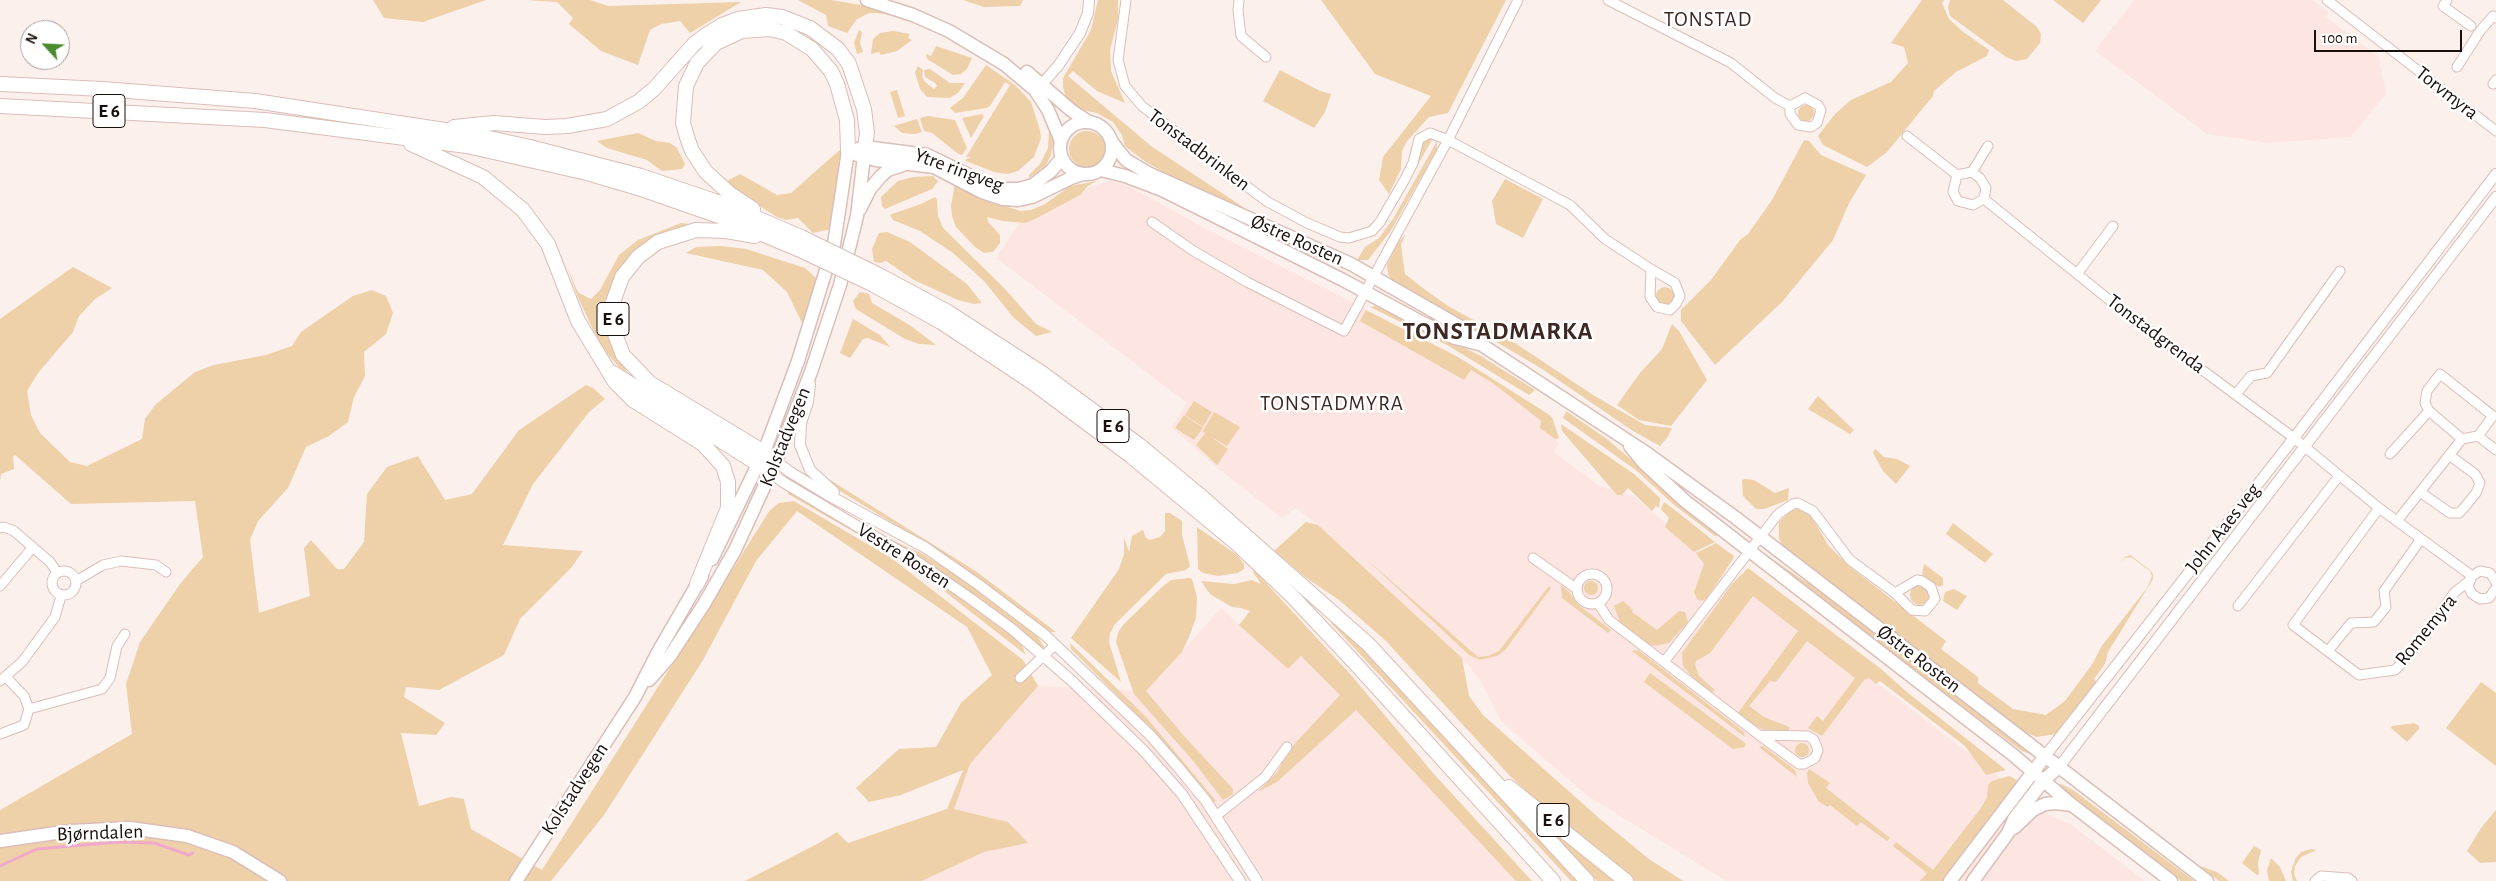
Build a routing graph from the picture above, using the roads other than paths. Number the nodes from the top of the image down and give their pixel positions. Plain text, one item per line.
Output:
1 (867, 0) edge
2 (888, 0) edge
3 (1089, 0) edge
4 (1126, 0) edge
5 (1239, 0) edge
6 (1518, 0) edge
7 (1608, 0) edge
8 (2327, 0) edge
9 (2447, 0) edge
10 (2496, 18) edge
11 (2471, 26) dead end
12 (1266, 57) dead end
13 (2457, 67) dead end
14 (0, 84) edge
15 (1038, 87) junction
16 (0, 106) edge
17 (1790, 106) dead end
18 (1088, 122) junction
19 (439, 129) junction
20 (2496, 131) edge
21 (1907, 136) dead end
22 (396, 138) junction
23 (1448, 140) junction
24 (1061, 141) junction
25 (1111, 141) junction
26 (1988, 146) dead end
27 (848, 151) junction
28 (864, 152) junction
29 (1062, 158) junction
30 (909, 164) junction
31 (1101, 170) junction
32 (1972, 172) junction
33 (1083, 174) junction
34 (2496, 174) edge
35 (1957, 175) junction
36 (2496, 197) edge
37 (1984, 199) junction
38 (857, 216) junction
39 (1152, 222) dead end
40 (2113, 226) dead end
41 (770, 236) junction
42 (800, 243) junction
43 (1651, 269) junction
44 (2340, 271) dead end
45 (2077, 274) junction
46 (1373, 275) junction
47 (875, 280) junction
48 (1366, 292) junction
49 (1482, 345) junction
50 (606, 368) junction
51 (811, 372) junction
52 (2236, 394) junction
53 (2429, 411) junction
54 (2495, 416) edge
55 (2478, 436) junction
56 (2294, 438) junction
57 (2462, 438) junction
58 (1628, 442) junction
59 (2304, 447) junction
60 (2496, 450) edge
61 (2390, 454) dead end
62 (2449, 455) junction
63 (761, 458) junction
64 (776, 461) junction
65 (770, 474) junction
66 (2339, 476) junction
67 (2420, 492) junction
68 (844, 502) junction
69 (2379, 508) junction
70 (2397, 521) junction
71 (0, 528) edge
72 (1760, 537) junction
73 (2421, 539) junction
74 (33, 547) junction
75 (1749, 551) junction
76 (1533, 558) dead end
77 (57, 572) junction
78 (166, 572) dead end
79 (2470, 579) junction
80 (76, 581) junction
81 (2496, 582) edge
82 (697, 584) junction
83 (0, 586) edge
84 (2496, 588) edge
85 (1577, 589) junction
86 (1895, 593) dead end
87 (61, 596) junction
88 (1598, 603) junction
89 (2238, 606) dead end
90 (125, 634) dead end
91 (1054, 646) junction
92 (2328, 651) junction
93 (1042, 656) junction
94 (1664, 662) junction
95 (1020, 678) dead end
96 (3, 679) edge
97 (635, 697) junction
98 (29, 709) junction
99 (0, 734) edge
100 (1759, 735) junction
101 (1287, 747) dead end
102 (2046, 755) junction
103 (1477, 762) junction
104 (2059, 767) junction
105 (2034, 771) junction
106 (2044, 780) junction
107 (2072, 805) junction
108 (1216, 816) junction
109 (2008, 833) junction
110 (0, 841) edge
111 (280, 881) edge
112 (516, 881) edge
113 (1240, 881) edge
114 (1257, 881) edge
115 (1553, 881) edge
116 (1587, 881) edge
117 (1626, 881) edge
118 (1950, 881) edge
119 (1973, 881) edge
120 (2171, 881) edge
121 (2208, 881) edge
122 (2315, 881) edge
123 (2352, 881) edge

1 - 15 main road
2 - 15 main road
3 - 15 street
4 - 23 street, Tonstadbrinken
5 - 12 street
6 - 23 street
7 - 17 street
8 - 20 street, Torvmyra
9 - 11 street
10 - 13 street
14 - 19 highway, E 6
15 - 18 main road
15 - 24 main road
16 - 22 highway, E 6
18 - 24 main road
18 - 25 main road
19 - 28 highway, E 6
19 - 42 highway, E 6
21 - 35 street
22 - 41 highway, E 6
22 - 50 highway, E 6
23 - 43 street, Tonstadbrinken
23 - 46 street
24 - 29 main road
25 - 31 main road
25 - 46 main road, Østre Rosten
26 - 32 street
27 - 28 main road, Ytre ringveg
27 - 42 highway, E 6
27 - 63 main road, Kolstadvegen
28 - 29 main road, Ytre ringveg
28 - 30 main road, Ytre ringveg
28 - 38 main road, Kolstadvegen
29 - 33 main road
30 - 33 main road, Ytre ringveg
30 - 38 main road, Ytre ringveg
31 - 33 main road
31 - 48 main road, Østre Rosten
32 - 35 street
32 - 37 street
34 - 56 street, John Aaes veg
35 - 37 street
36 - 59 street, John Aaes veg
37 - 45 street, Tonstadgrenda
38 - 51 main road, Kolstadvegen
39 - 48 street
40 - 45 street
41 - 42 highway, E 6
41 - 63 highway, E 6
42 - 47 highway, E 6, bridge
43 - 43 street, Tonstadbrinken
44 - 52 street
45 - 52 street, Tonstadgrenda
46 - 48 street
46 - 49 main road, Østre Rosten
47 - 103 highway, E 6
47 - 115 highway, E 6
48 - 49 main road, Østre Rosten
49 - 58 main road, Østre Rosten
50 - 63 highway, E 6
50 - 82 highway, E 6
51 - 64 main road, Kolstadvegen
51 - 68 street, Vestre Rosten
52 - 56 street, Tonstadgrenda
53 - 54 street
53 - 57 street
53 - 61 street
54 - 55 street
55 - 57 street
55 - 60 street
56 - 59 street, Tonstadgrenda
56 - 102 street, John Aaes veg
57 - 62 street
58 - 72 main road, Østre Rosten
58 - 75 main road, Østre Rosten
59 - 66 street, Romemyra
59 - 104 street, John Aaes veg
62 - 67 street
62 - 67 street
63 - 64 street, Vestre Rosten
63 - 65 street, Vestre Rosten
63 - 82 main road, Kolstadvegen
64 - 65 main road, Kolstadvegen
64 - 68 street, Vestre Rosten
65 - 93 street, Vestre Rosten
65 - 97 main road, Kolstadvegen
66 - 69 street, Romemyra
66 - 89 street
67 - 70 street
68 - 91 street, Vestre Rosten
69 - 70 street, Romemyra
69 - 92 street, Romemyra
70 - 73 street, Romemyra
71 - 74 street
72 - 75 street
72 - 86 street
72 - 102 main road, Østre Rosten
73 - 79 street, Romemyra
73 - 92 street
74 - 77 street
74 - 83 street
75 - 94 street
75 - 105 main road, Østre Rosten
76 - 85 street
77 - 80 street
77 - 87 street
78 - 80 street
79 - 81 street
79 - 84 street
79 - 92 street, Romemyra
80 - 87 street
82 - 97 main road, Kolstadvegen
85 - 88 street
85 - 88 street
87 - 96 street
88 - 94 street
90 - 98 street
91 - 93 street
91 - 108 street, Vestre Rosten
93 - 95 street
93 - 113 street, Vestre Rosten
94 - 100 street
96 - 98 street
97 - 112 main road, Kolstadvegen
98 - 99 street
100 - 100 street
101 - 108 street
102 - 104 main road, Østre Rosten
102 - 105 main road, John Aaes veg
103 - 116 highway, E 6
103 - 117 highway, E 6
104 - 106 main road, John Aaes veg
104 - 121 main road, Østre Rosten
105 - 106 main road, Østre Rosten
105 - 118 main road, John Aaes veg
106 - 107 main road, Østre Rosten
106 - 109 main road, John Aaes veg
107 - 109 main road, John Aaes veg
107 - 120 main road, Østre Rosten
108 - 114 street, Vestre Rosten
109 - 119 main road, John Aaes veg
110 - 111 main road, Bjørndalen
122 - 123 street

